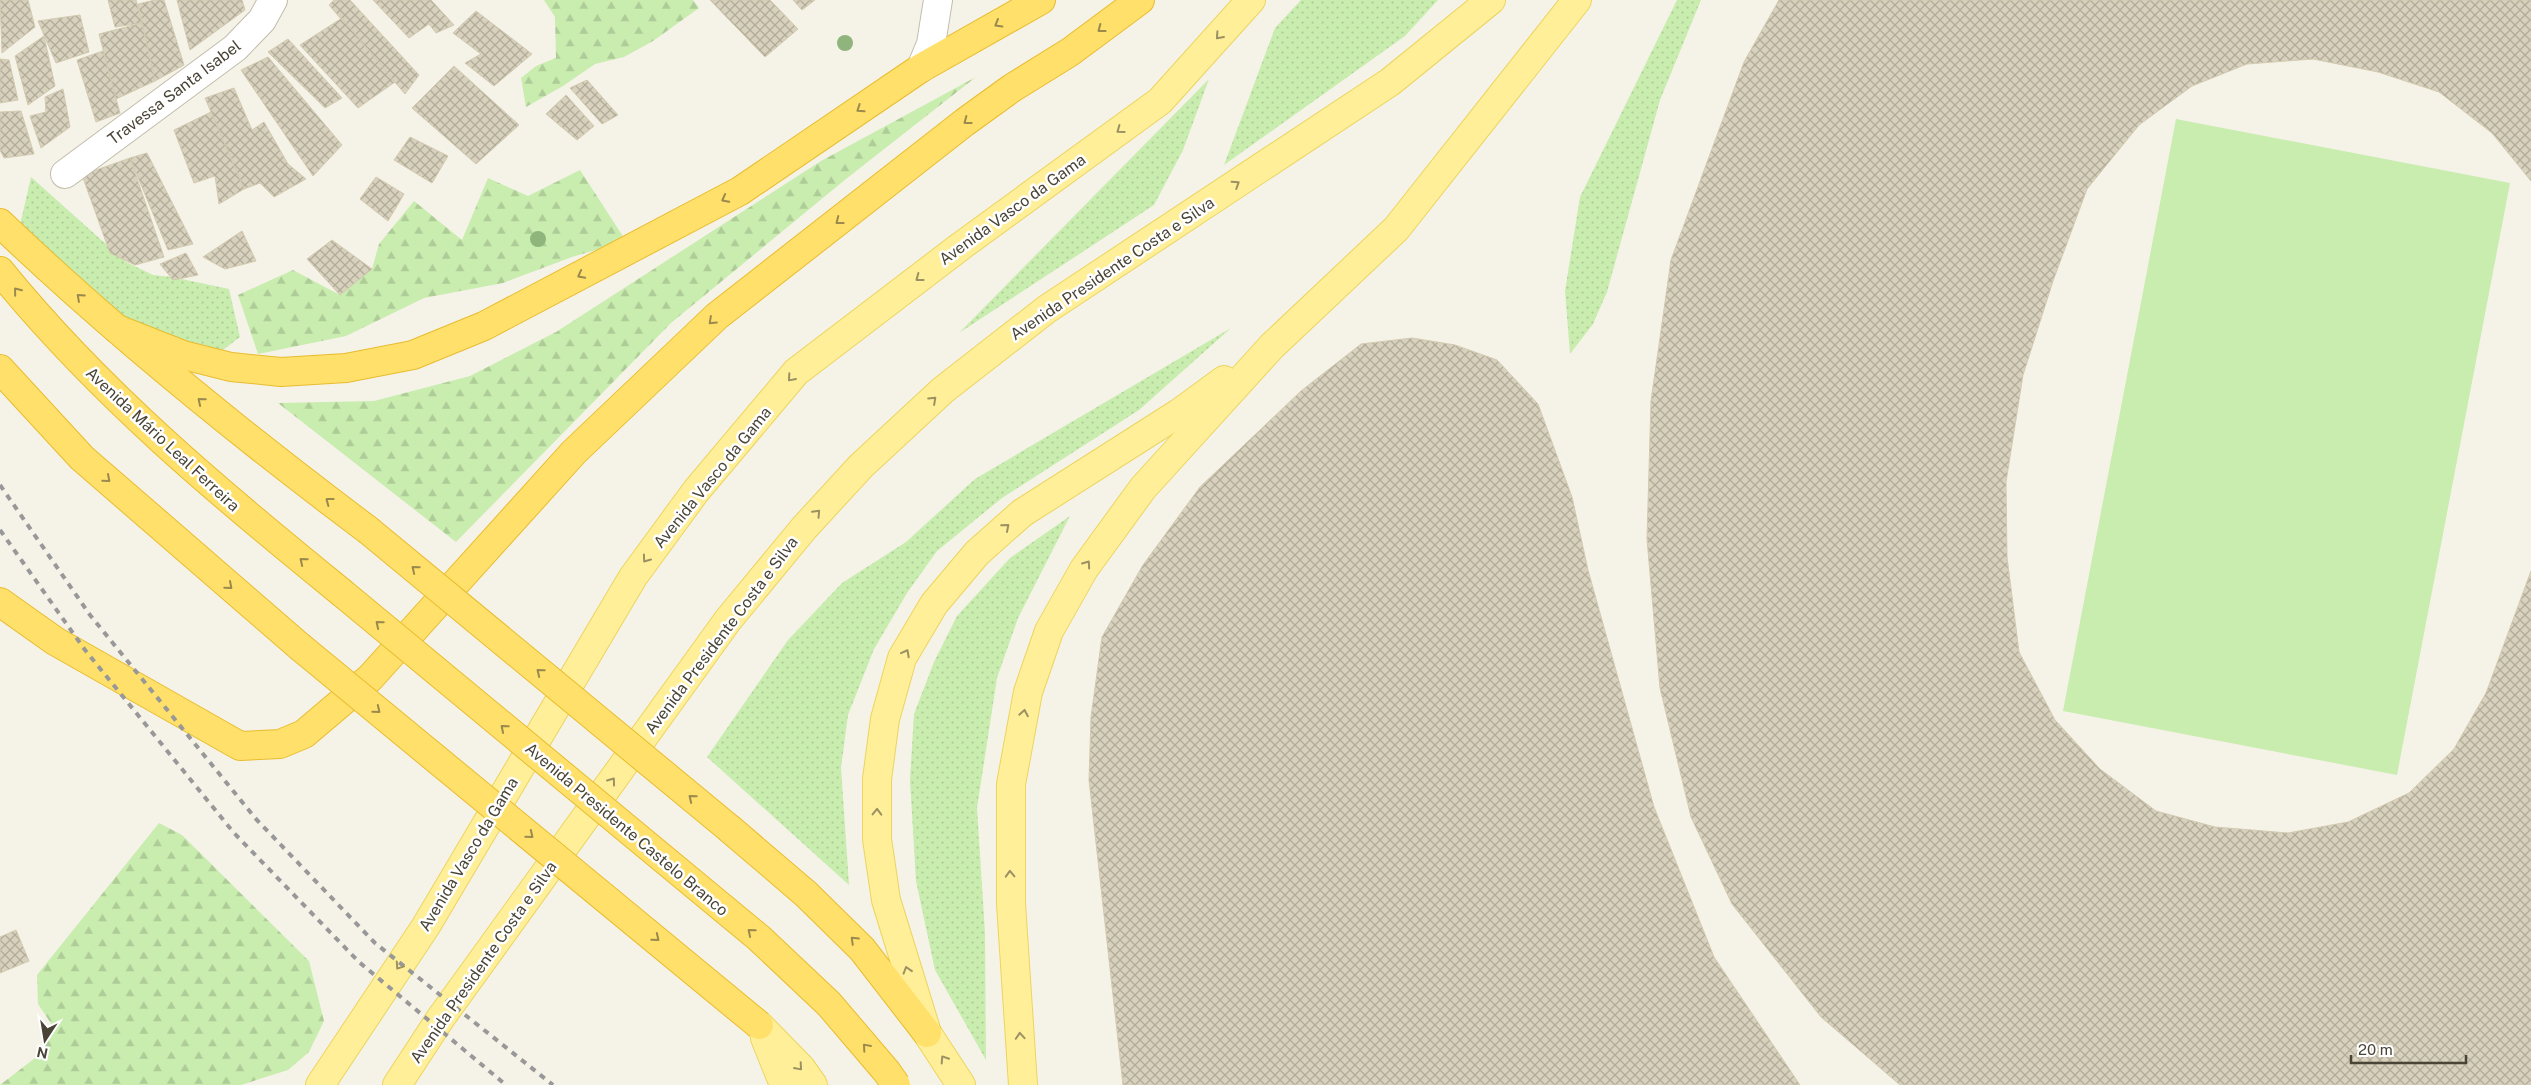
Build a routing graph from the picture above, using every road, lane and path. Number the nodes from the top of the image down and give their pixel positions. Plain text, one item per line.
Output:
1 (273, 0) edge
2 (938, 0) edge
3 (1041, 0) edge
4 (1140, 0) edge
5 (1251, 0) edge
6 (1463, 0) edge
7 (1491, 0) edge
8 (1578, 0) edge
9 (921, 68) junction
10 (1390, 82) junction
11 (65, 174) dead end
12 (0, 223) edge
13 (0, 271) edge
14 (116, 329) junction
15 (1272, 346) junction
16 (0, 369) edge
17 (0, 390) edge
18 (82, 458) junction
19 (341, 592) joint
20 (0, 602) edge
21 (440, 1019) junction
22 (759, 1025) junction
23 (927, 1034) junction
24 (320, 1085) edge
25 (397, 1085) edge
26 (420, 1085) edge
27 (784, 1085) edge
28 (814, 1085) edge
29 (896, 1085) edge
30 (961, 1085) edge
31 (1023, 1085) edge

1 - 11 street, Travessa Santa Isabel
2 - 9 street
3 -> 9 highway
4 -> 20 highway
5 -> 24 main road, Avenida Vasco da Gama
6 - 10 main road
7 - 10 main road, Avenida Presidente Costa e Silva
8 - 15 main road
9 -> 14 highway
21 -> 10 main road, Avenida Presidente Costa e Silva
14 -> 12 highway
19 -> 13 highway, Avenida Mário Leal Ferreira
23 -> 14 highway, bridge
23 -> 15 main road
31 -> 15 main road
16 - 18 highway
17 - 18 highway
18 -> 22 highway, bridge
29 -> 19 highway, Avenida Presidente Castelo Branco, bridge
21 - 25 main road, Avenida Presidente Costa e Silva
21 - 26 main road
22 - 27 main road
22 -> 28 main road
30 -> 23 main road

